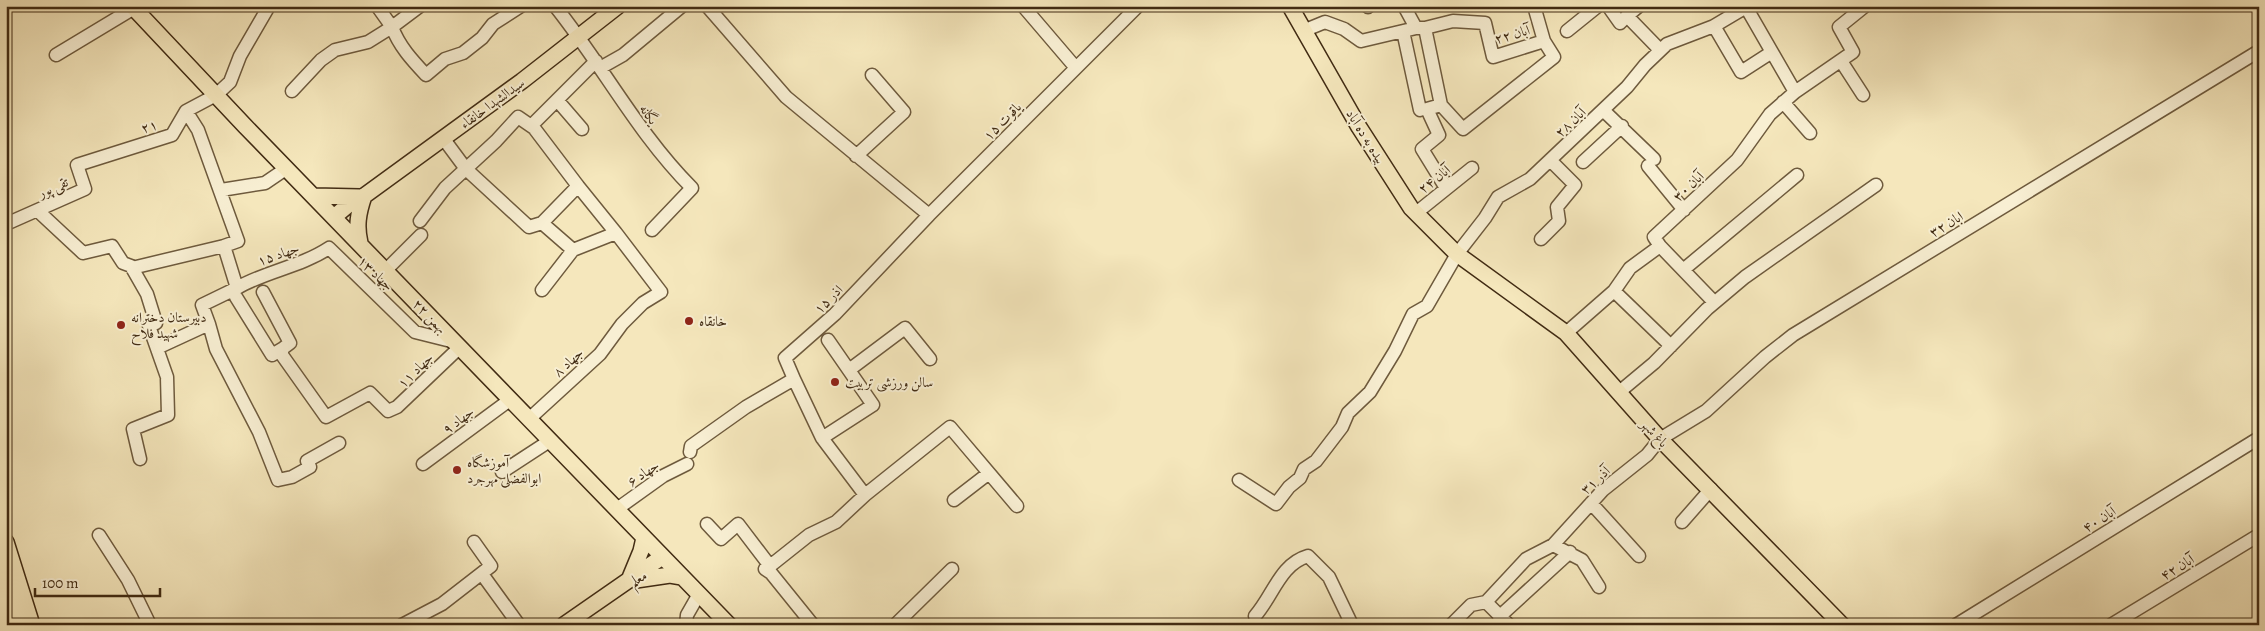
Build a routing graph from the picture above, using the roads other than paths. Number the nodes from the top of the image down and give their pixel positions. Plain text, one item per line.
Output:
1 (269, 6) edge
2 (420, 6) edge
3 (521, 6) edge
4 (555, 6) edge
5 (618, 6) edge
6 (682, 6) edge
7 (707, 6) edge
8 (1023, 6) edge
9 (1138, 6) edge
10 (1290, 6) edge
11 (1404, 6) edge
12 (1534, 6) edge
13 (1598, 6) edge
14 (1608, 6) edge
15 (1639, 6) edge
16 (1746, 6) edge
17 (1865, 6) edge
18 (133, 7) edge
19 (381, 7) edge
20 (1627, 16) junction
21 (1714, 26) junction
22 (392, 27) junction
23 (1415, 29) junction
24 (1303, 31) junction
25 (1568, 31) dead end
26 (579, 36) junction
27 (1544, 41) junction
28 (1660, 50) junction
29 (2259, 51) edge
30 (1772, 52) junction
31 (56, 56) dead end
32 (1841, 61) junction
33 (598, 64) junction
34 (1076, 68) junction
35 (872, 75) dead end
36 (292, 91) dead end
37 (1795, 92) junction
38 (216, 95) junction
39 (1863, 95) dead end
40 (557, 100) junction
41 (1783, 102) junction
42 (1441, 105) junction
43 (1420, 110) dead end
44 (1603, 110) junction
45 (186, 111) junction
46 (531, 126) junction
47 (1622, 126) junction
48 (582, 129) dead end
49 (1810, 133) dead end
50 (443, 138) junction
51 (856, 156) junction
52 (1550, 160) junction
53 (1583, 162) dead end
54 (77, 165) joint
55 (287, 168) junction
56 (1472, 168) dead end
57 (466, 169) junction
58 (1797, 175) dead end
59 (1876, 185) dead end
60 (578, 186) junction
61 (1446, 188) junction
62 (221, 190) junction
63 (314, 196) junction
64 (364, 196) junction
65 (1684, 210) junction
66 (38, 211) junction
67 (1416, 213) junction
68 (929, 215) junction
69 (336, 219) junction
70 (420, 221) dead end
71 (542, 223) junction
72 (6, 224) edge
73 (652, 230) dead end
74 (616, 233) junction
75 (421, 235) dead end
76 (1541, 239) dead end
77 (360, 244) junction
78 (224, 246) junction
79 (1660, 246) junction
80 (329, 248) joint
81 (573, 250) junction
82 (1457, 254) junction
83 (888, 257) joint
84 (132, 268) junction
85 (386, 270) junction
86 (1683, 270) junction
87 (542, 290) dead end
88 (1614, 291) junction
89 (263, 292) dead end
90 (236, 293) junction
91 (1714, 302) junction
92 (209, 324) junction
93 (1566, 333) junction
94 (828, 340) dead end
95 (457, 345) junction
96 (1671, 346) junction
97 (157, 348) junction
98 (282, 349) junction
99 (930, 359) dead end
100 (849, 370) junction
101 (794, 379) junction
102 (1618, 394) junction
103 (510, 399) junction
104 (529, 419) junction
105 (822, 438) junction
106 (2259, 438) edge
107 (551, 440) junction
108 (1660, 440) junction
109 (339, 443) dead end
110 (140, 458) dead end
111 (423, 464) dead end
112 (502, 472) dead end
113 (990, 473) junction
114 (1239, 480) dead end
115 (1711, 489) junction
116 (865, 495) junction
117 (954, 500) dead end
118 (1591, 503) junction
119 (1017, 506) dead end
120 (618, 509) junction
121 (1682, 522) dead end
122 (707, 524) dead end
123 (98, 535) dead end
124 (2259, 535) edge
125 (644, 538) junction
126 (6, 542) edge
127 (474, 542) dead end
128 (1553, 545) junction
129 (1570, 552) junction
130 (1640, 556) dead end
131 (665, 560) junction
132 (10, 564) edge
133 (770, 566) junction
134 (952, 569) dead end
135 (482, 574) junction
136 (682, 577) junction
137 (6, 578) edge
138 (632, 580) junction
139 (1598, 587) dead end
140 (699, 594) junction
141 (1486, 602) junction
142 (1255, 616) dead end
143 (1504, 621) edge
144 (27, 624) edge
145 (812, 624) edge
146 (150, 625) edge
147 (402, 625) edge
148 (519, 625) edge
149 (564, 625) edge
150 (686, 625) edge
151 (730, 625) edge
152 (895, 625) edge
153 (1352, 625) edge
154 (1451, 625) edge
155 (1842, 625) edge
156 (1956, 625) edge
157 (2112, 625) edge

1 - 38 street
2 - 22 street
3 - 22 street
4 - 26 street, یگانه
5 - 26 main road, سیدالشهدا خانقاء
6 - 33 street
7 - 51 street
8 - 34 street
9 - 34 street, یاقوت ۱۵
10 - 24 main road, بیده به ده آباد
11 - 23 street
12 - 27 street
13 - 25 street
14 - 20 street
15 - 20 street
16 - 21 street, آبان ۲۸
16 - 30 street
17 - 32 street
18 - 31 street
18 - 38 main road, ۲۲ بهمن
19 - 22 street
20 - 28 street
21 - 28 street, آبان ۲۸
21 - 30 street
22 - 36 street
23 - 24 street, آبان ۲۲
23 - 27 street, آبان ۲۲
23 - 42 street
23 - 43 street
24 - 67 main road, بیده به ده آباد
26 - 33 street, یگانه
26 - 50 main road, سیدالشهدا خانقاء
27 - 42 street
28 - 44 street, آبان ۲۸
29 - 108 street, ابان ۳۲
30 - 37 street
32 - 37 street, آبان ۳۰
32 - 39 street
33 - 40 street
33 - 73 street, یگانه
34 - 68 street, یاقوت ۱۵
35 - 51 street
37 - 41 street, آبان ۳۰
38 - 45 street
38 - 55 main road, ۲۲ بهمن
40 - 46 street
40 - 48 street
41 - 49 street
41 - 65 street, آبان ۳۰
42 - 61 street
44 - 47 street
44 - 52 street, آبان ۲۸
45 - 54 street, ۲۱
45 - 62 street
46 - 57 street
46 - 60 street
47 - 53 street
47 - 65 street
50 - 57 street
50 - 64 main road, سیدالشهدا خانقاء
51 - 68 street
52 - 76 street
52 - 82 street, آبان ۲۸
54 - 66 street, تقی پور
55 - 62 street
55 - 63 main road, ۲۲ بهمن
56 - 61 street, آبان ۲۴
57 - 70 street
57 - 71 street
58 - 86 street
59 - 91 street
60 - 71 street
60 - 74 street
61 - 67 street, آبان ۲۴
62 - 78 street
63 - 64 main road
63 - 69 main road, ۲۲ بهمن
64 - 69 main road, سیدالشهدا خانقاء
64 - 77 main road
65 - 79 street, آبان ۳۰
66 - 72 street
66 - 84 street
67 - 82 main road, بیده به ده آباد
68 - 83 street, یاقوت ۱۵
69 - 77 main road, ۲۲ بهمن
71 - 81 street
74 - 81 street
74 - 104 street, جهاد ۸
75 - 85 street
77 - 85 main road, ۲۲ بهمن
78 - 84 street
78 - 90 street
79 - 86 street
79 - 88 street
80 - 90 street, جهاد ۱۵
80 - 95 street, جهاد ۱۳
81 - 87 street
82 - 93 main road, باغ شهر
82 - 114 street, آبان ۲۸
83 - 101 street, اذر ۱۵
84 - 97 street
85 - 95 main road, ۲۲ بهمن
86 - 91 street
88 - 93 street
88 - 96 street
89 - 98 street
90 - 92 street, جهاد ۱۵
90 - 98 street
91 - 96 street
92 - 97 street
92 - 109 street
93 - 102 main road, باغ شهر
94 - 100 street
95 - 98 street, جهاد ۱۱
95 - 103 main road, ۲۲ بهمن
96 - 102 street
97 - 110 street
99 - 100 street
100 - 105 street
101 - 105 street
101 - 120 street, جهاد ۶
102 - 108 main road, باغ شهر
103 - 104 main road, ۲۲ بهمن
103 - 111 street, جهاد ۹
104 - 107 main road, ۲۲ بهمن
105 - 116 street
106 - 156 street, آبان ۴۰
107 - 112 street
107 - 120 main road, ۲۲ بهمن
108 - 115 main road, باغ شهر
108 - 118 street, آذر ۳۱
113 - 116 street
113 - 117 street
113 - 119 street
115 - 121 street
115 - 155 main road, باغ شهر
116 - 133 street
118 - 128 street, آذر ۳۱
118 - 130 street
120 - 125 main road, ۲۲ بهمن
122 - 133 street
123 - 146 street
124 - 157 street, آبان ۴۲
125 - 131 main road, ۲۲ بهمن
125 - 138 main road
126 - 132 main road
127 - 135 street
128 - 129 street
128 - 141 street
129 - 139 street
129 - 143 street
131 - 136 main road, ۲۲ بهمن
131 - 138 main road, معلم
132 - 144 main road
133 - 145 street
134 - 152 street
135 - 147 street
135 - 148 street
136 - 138 main road
136 - 140 main road, ۲۲ بهمن
137 - 144 main road
138 - 149 main road, معلم
140 - 150 street
140 - 151 main road, ۲۲ بهمن
141 - 143 street
141 - 154 street
142 - 153 street

